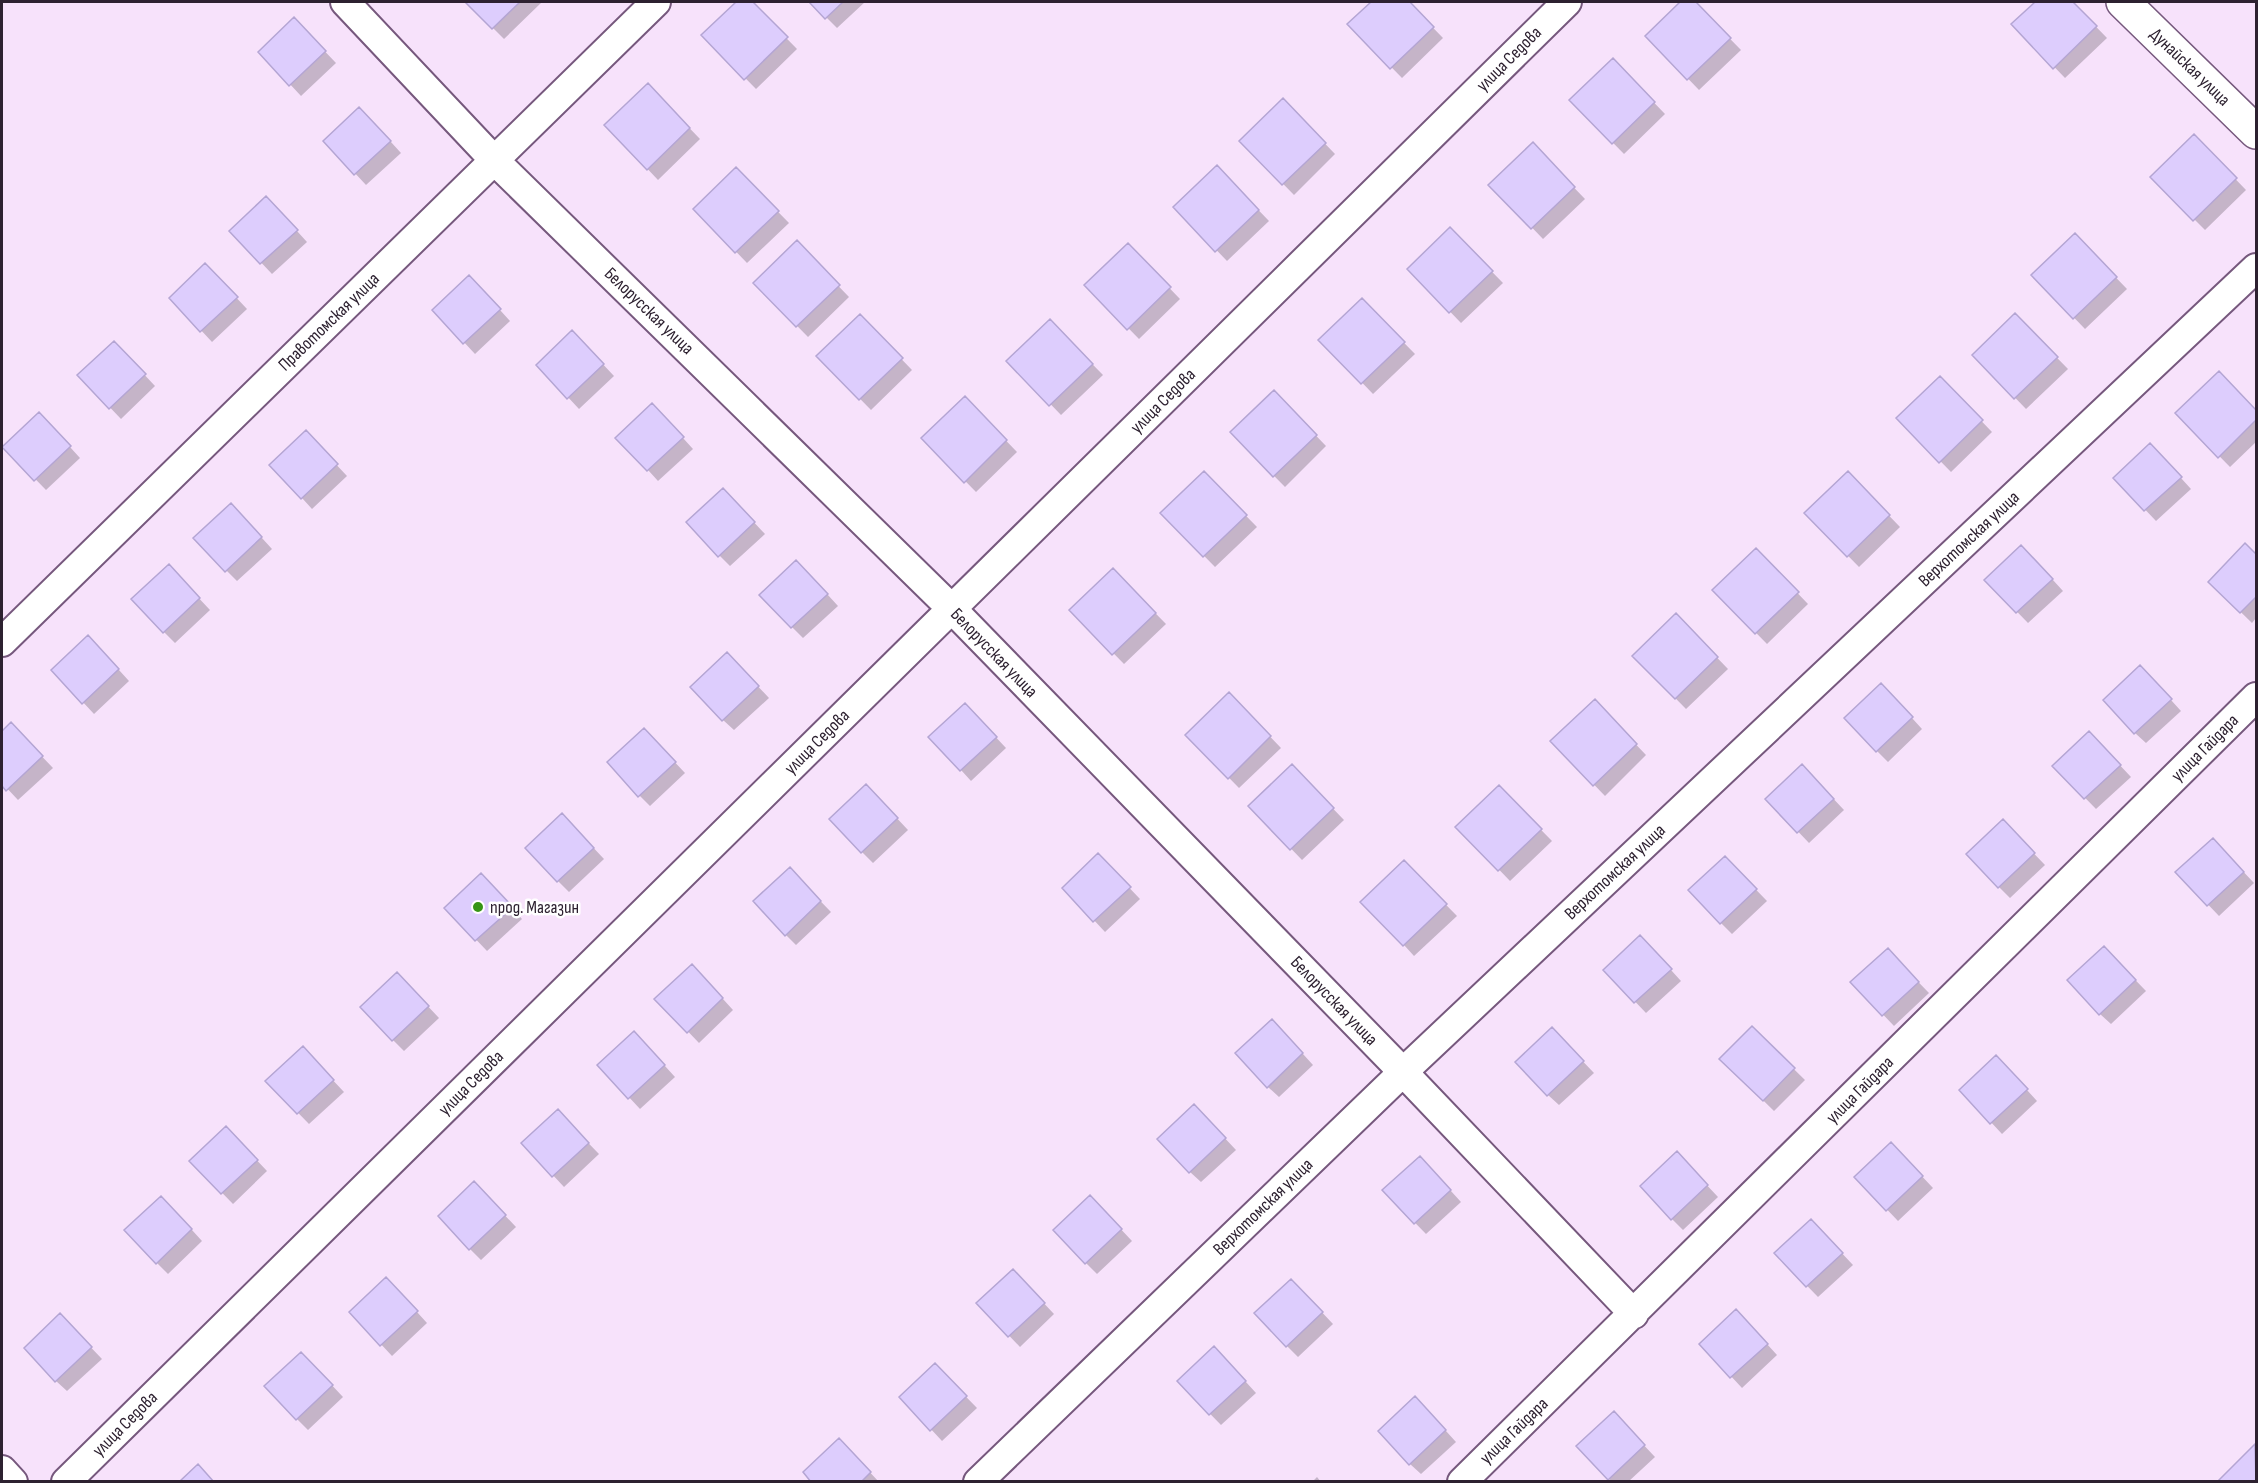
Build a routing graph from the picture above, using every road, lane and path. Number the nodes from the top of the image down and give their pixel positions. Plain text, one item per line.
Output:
1 (345, 2) edge
2 (656, 2) edge
3 (1567, 2) edge
4 (2123, 2) edge
5 (2256, 132) edge
6 (494, 160) junction
7 (2256, 268) edge
8 (952, 609) junction
9 (2, 642) edge
10 (2256, 697) edge
11 (1403, 1071) junction
12 (1634, 1314) junction
13 (2, 1470) edge
14 (13, 1482) edge
15 (66, 1482) edge
16 (978, 1482) edge
17 (1462, 1482) edge

1 - 6 street, Белорусская улица
2 - 6 street, Правотомская улица
3 - 8 street, улица Седова
4 - 5 street, Дунайская улица
6 - 8 street, Белорусская улица
6 - 9 street, Правотомская улица
7 - 11 street, Верхотомская улица
8 - 11 street, Белорусская улица
8 - 15 street, улица Седова
10 - 12 street, улица Гайдара
11 - 12 street, Белорусская улица
11 - 16 street, Верхотомская улица
12 - 17 street, улица Гайдара
13 - 14 street

